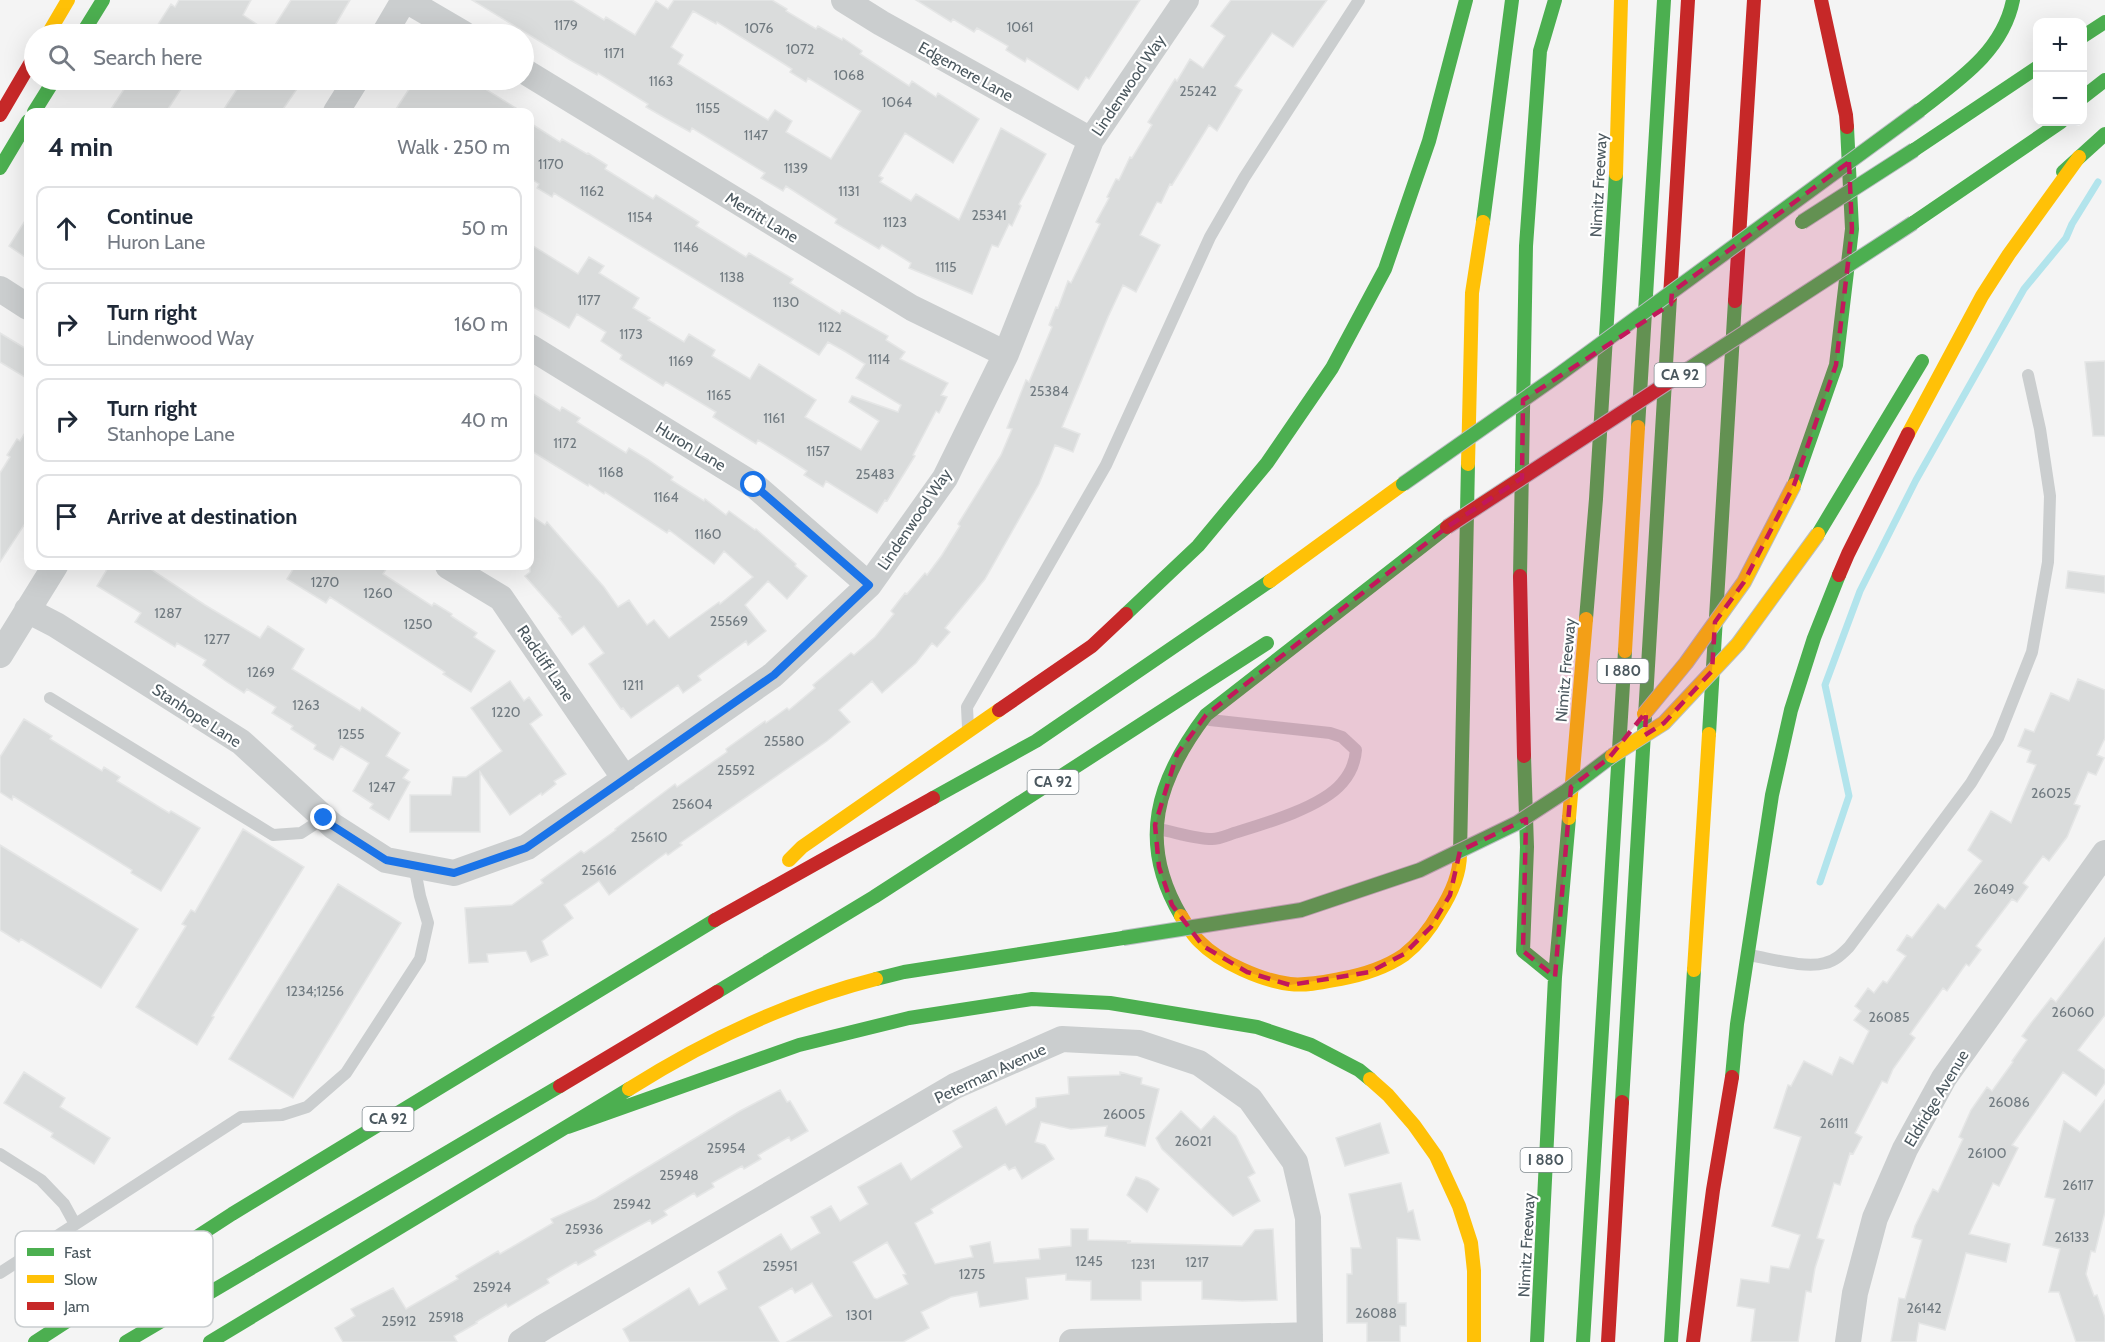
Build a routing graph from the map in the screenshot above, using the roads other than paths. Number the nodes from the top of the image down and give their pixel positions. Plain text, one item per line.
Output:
1 (68, 0) edge
2 (103, 0) edge
3 (405, 0) edge
4 (844, 0) edge
5 (1186, 0) edge
6 (1359, 0) edge
7 (1466, 0) edge
8 (1512, 0) edge
9 (1555, 0) edge
10 (1621, 0) edge
11 (1664, 0) edge
12 (1688, 0) edge
13 (1754, 0) edge
14 (1821, 0) edge
15 (2013, 0) edge
16 (2105, 22) edge
17 (54, 24) edge
18 (88, 24) edge
19 (390, 24) edge
20 (447, 24) edge
21 (2087, 34) edge
22 (2033, 70) edge
23 (24, 74) edge
24 (534, 77) edge
25 (2105, 80) edge
26 (48, 90) edge
27 (350, 90) edge
28 (2105, 91) edge
29 (2087, 95) edge
30 (2087, 104) edge
31 (36, 108) edge
32 (338, 108) edge
33 (0, 115) edge
34 (2049, 126) edge
35 (2055, 126) edge
36 (24, 128) edge
37 (2105, 134) edge
38 (1090, 140) junction
39 (2021, 148) junction
40 (2079, 157) junction
41 (0, 168) edge
42 (2028, 203) dead end
43 (1785, 232) dead end
44 (1756, 251) dead end
45 (0, 289) edge
46 (24, 304) edge
47 (534, 349) edge
48 (1928, 352) dead end
49 (1006, 354) junction
50 (2028, 375) dead end
51 (1557, 376) junction
52 (1447, 527) junction
53 (52, 570) edge
54 (455, 570) edge
55 (869, 585) junction
56 (27, 610) junction
57 (1317, 611) dead end
58 (1276, 637) dead end
59 (0, 655) edge
60 (50, 698) dead end
61 (1202, 720) junction
62 (968, 732) junction
63 (1608, 758) junction
64 (625, 779) junction
65 (324, 818) junction
66 (1156, 829) junction
67 (2105, 853) edge
68 (414, 865) junction
69 (454, 873) joint
70 (744, 902) junction
71 (1748, 955) junction
72 (1555, 977) junction
73 (568, 1127) junction
74 (0, 1154) edge
75 (75, 1224) junction
76 (64, 1231) edge
77 (206, 1231) edge
78 (15, 1263) edge
79 (0, 1273) edge
80 (213, 1291) edge
81 (58, 1327) edge
82 (151, 1327) edge
83 (1310, 1339) edge
84 (35, 1342) edge
85 (126, 1342) edge
86 (210, 1342) edge
87 (522, 1342) edge
88 (1072, 1342) edge
89 (1474, 1342) edge
90 (1537, 1342) edge
91 (1583, 1342) edge
92 (1608, 1342) edge
93 (1671, 1342) edge
94 (1693, 1342) edge
95 (1848, 1342) edge

1 - 17 main road
2 - 18 main road
3 - 19 street
3 - 20 street
4 - 38 street, Edgemere Lane
5 - 38 street, Lindenwood Way
6 - 62 lane
7 - 62 main road
8 - 66 main road
9 - 72 main road
10 - 72 main road, Nimitz Freeway / I 880
11 - 91 main road, I 880
12 - 92 main road, I 880
13 - 93 main road
14 - 63 main road, bridge
15 - 51 main road, bridge
16 - 21 main road
22 - 43 main road, bridge
23 - 33 main road
24 - 49 street, Merritt Lane
25 - 29 main road
26 - 31 main road
27 - 32 street
28 - 30 main road
34 - 39 main road
35 - 39 main road, CA 92
36 - 41 main road
37 - 40 main road
38 - 49 street, Lindenwood Way
39 - 52 main road, CA 92, bridge
40 - 42 main road
40 - 71 main road
44 - 51 main road, CA 92, bridge
45 - 46 street
47 - 55 street, Huron Lane
48 - 63 main road, bridge
49 - 55 street, Lindenwood Way
50 - 71 lane
51 - 70 main road, CA 92, bridge
52 - 57 main road, CA 92
52 - 61 main road
53 - 56 street
54 - 64 street, Radcliff Lane
55 - 64 street, Lindenwood Way
56 - 59 street
56 - 65 street, Stanhope Lane
58 - 80 main road, CA 92
60 - 65 lane
61 - 66 main road
61 - 66 lane
62 - 70 main road
63 - 73 main road, bridge
64 - 69 street, Lindenwood Way
65 - 68 street, Stanhope Lane
67 - 95 street, Eldridge Avenue
68 - 69 street, Stanhope Lane
68 - 75 lane
70 - 77 main road, CA 92
71 - 94 main road
72 - 90 main road, Nimitz Freeway / I 880
73 - 86 main road
73 - 89 main road
74 - 75 lane
75 - 76 lane
78 - 79 lane
81 - 84 main road, CA 92
82 - 85 main road, CA 92
83 - 87 street, Peterman Avenue
83 - 88 street

